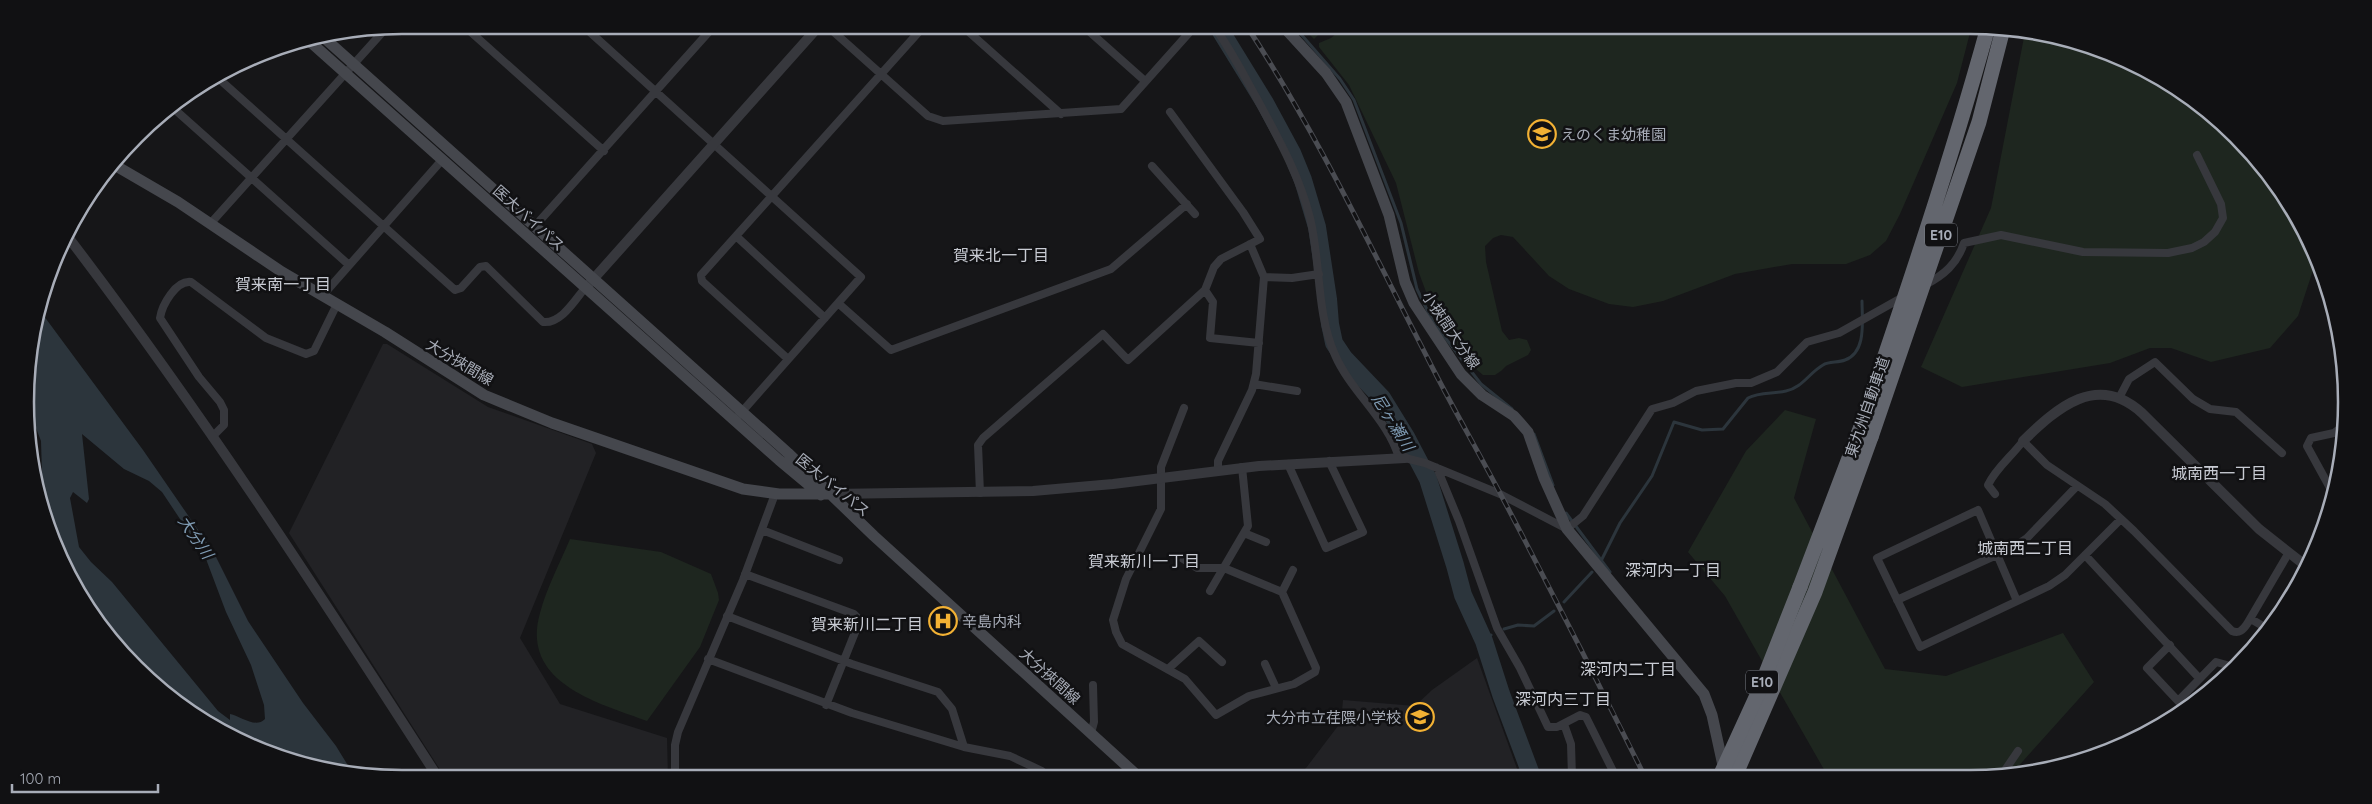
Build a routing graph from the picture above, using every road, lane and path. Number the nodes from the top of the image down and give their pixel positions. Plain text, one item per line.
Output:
1 (473, 34) edge
2 (592, 34) edge
3 (707, 34) edge
4 (812, 34) edge
5 (836, 34) edge
6 (918, 34) edge
7 (971, 34) edge
8 (1092, 34) edge
9 (1188, 34) edge
10 (1219, 34) edge
11 (1290, 34) edge
12 (380, 35) edge
13 (1986, 35) edge
14 (2001, 36) edge
15 (328, 41) edge
16 (313, 45) edge
17 (354, 65) junction
18 (346, 74) junction
19 (881, 75) junction
20 (222, 81) edge
21 (1145, 81) junction
22 (656, 92) junction
23 (177, 111) edge
24 (1170, 112) dead end
25 (1061, 114) junction
26 (287, 139) junction
27 (714, 144) junction
28 (604, 151) junction
29 (2197, 155) dead end
30 (442, 160) junction
31 (1152, 166) dead end
32 (118, 168) edge
33 (252, 178) junction
34 (772, 196) junction
35 (1187, 204) junction
36 (1195, 214) dead end
37 (210, 224) junction
38 (384, 226) junction
39 (535, 226) junction
40 (736, 236) junction
41 (71, 241) edge
42 (1250, 244) junction
43 (349, 265) junction
44 (1319, 274) junction
45 (1264, 277) junction
46 (594, 279) junction
47 (586, 288) junction
48 (1205, 290) junction
49 (322, 295) junction
50 (337, 304) junction
51 (838, 304) junction
52 (825, 318) junction
53 (1259, 343) junction
54 (788, 359) junction
55 (1254, 384) junction
56 (1297, 391) dead end
57 (2119, 398) junction
58 (1184, 408) dead end
59 (742, 411) junction
60 (734, 420) junction
61 (2337, 431) edge
62 (1865, 435) junction
63 (212, 437) junction
64 (2024, 441) junction
65 (2282, 453) dead end
66 (1402, 458) junction
67 (1329, 461) junction
68 (1288, 464) junction
69 (1242, 467) junction
70 (1435, 468) junction
71 (1218, 470) junction
72 (1161, 478) junction
73 (2077, 486) junction
74 (2328, 487) edge
75 (980, 493) junction
76 (775, 494) junction
77 (819, 494) junction
78 (831, 494) junction
79 (1995, 494) dead end
80 (2121, 518) junction
81 (1567, 529) junction
82 (762, 530) junction
83 (1244, 533) junction
84 (874, 536) junction
85 (1266, 542) dead end
86 (2288, 554) junction
87 (1997, 555) junction
88 (2085, 555) junction
89 (1180, 557) dead end
90 (839, 560) dead end
91 (2301, 563) edge
92 (1224, 568) junction
93 (1293, 570) dead end
94 (745, 574) junction
95 (1210, 591) dead end
96 (1282, 592) junction
97 (1897, 600) junction
98 (2017, 601) junction
99 (727, 616) junction
100 (2251, 619) junction
101 (2262, 626) edge
102 (2170, 645) junction
103 (708, 659) junction
104 (844, 660) junction
105 (1222, 662) dead end
106 (1265, 664) dead end
107 (2227, 665) edge
108 (1168, 669) junction
109 (2199, 678) junction
110 (1093, 685) dead end
111 (1276, 688) junction
112 (826, 705) junction
113 (1564, 724) junction
114 (1091, 733) junction
115 (964, 747) junction
116 (2018, 751) dead end
117 (2006, 768) edge
118 (433, 770) edge
119 (675, 770) edge
120 (1040, 770) edge
121 (1131, 770) edge
122 (1572, 770) edge
123 (1612, 770) edge
124 (1723, 770) edge
125 (1724, 770) edge
126 (1738, 770) edge

1 - 28 street
2 - 22 street
3 - 22 street
4 - 27 street
5 - 19 street
6 - 19 street
7 - 25 street
8 - 21 street
9 - 21 street
10 - 44 street
11 - 81 main road, 小挾間大分線
12 - 17 street
13 - 62 highway, 東九州自動車道 / E10, bridge
14 - 62 highway, 東九州自動車道 / E10, bridge
15 - 17 main road, 医大バイパス
16 - 18 main road, 医大バイパス
17 - 18 street
17 - 39 main road, 医大バイパス
18 - 26 street
18 - 30 main road, 医大バイパス
19 - 25 street
19 - 34 street
20 - 26 street
21 - 25 street
22 - 27 street
22 - 28 street
23 - 33 street
24 - 42 street
26 - 33 street
26 - 38 street
27 - 34 street
27 - 46 street
28 - 39 street
29 - 81 street
30 - 38 street
30 - 47 main road, 医大バイパス
31 - 35 street
32 - 37 main road, 大分挾間線
33 - 37 street
33 - 43 street
34 - 40 street
34 - 51 street
35 - 36 street
35 - 51 street
37 - 49 main road, 大分挾間線
38 - 43 street
38 - 47 street
39 - 46 main road, 医大バイパス
40 - 52 street
40 - 54 street
41 - 63 street
42 - 45 street
42 - 48 street
43 - 49 street
44 - 45 street
44 - 66 street
45 - 53 street
46 - 47 street
46 - 59 main road, 医大バイパス
47 - 60 main road, 医大バイパス
48 - 53 street
48 - 75 street
49 - 50 main road, 大分挾間線
50 - 63 street
50 - 76 main road, 大分挾間線
51 - 52 street
52 - 54 street
53 - 55 street
54 - 59 street
55 - 56 street
55 - 71 street
57 - 64 street
57 - 65 street
57 - 86 street
58 - 72 street
59 - 60 street
59 - 78 main road, 医大バイパス
60 - 77 main road, 医大バイパス
61 - 74 street
62 - 124 highway, 東九州自動車道 / E10, bridge
62 - 126 highway, 東九州自動車道 / E10
63 - 118 street
64 - 73 street
64 - 79 street
66 - 67 street
66 - 70 street
67 - 68 street
67 - 68 street
68 - 69 street
69 - 71 street
69 - 83 street
70 - 81 street
70 - 113 street
71 - 72 street
72 - 75 street
72 - 108 street
73 - 80 street
73 - 87 street
75 - 78 street
76 - 77 main road, 大分挾間線
76 - 82 street
77 - 78 main road, 大分挾間線
77 - 84 main road, 医大バイパス
78 - 84 main road, 医大バイパス
80 - 88 street
80 - 100 street
81 - 125 main road, 小挾間大分線
82 - 90 street
82 - 94 street
83 - 85 street
83 - 92 street
84 - 114 main road, 大分挾間線
86 - 91 street
86 - 100 street
87 - 97 street
87 - 97 street
87 - 98 street
88 - 98 street
88 - 102 street
89 - 92 street
92 - 95 street
92 - 96 street
93 - 96 street
94 - 99 street
94 - 104 street
96 - 111 street
97 - 98 street
99 - 103 street
99 - 104 street
100 - 101 street
102 - 109 street
102 - 109 street
103 - 112 street
103 - 119 street
104 - 112 street
104 - 115 street
105 - 108 street
106 - 111 street
107 - 109 street
108 - 111 street
110 - 114 street
112 - 115 street
113 - 122 street
113 - 123 street
114 - 121 main road, 大分挾間線
115 - 120 street
116 - 117 street

